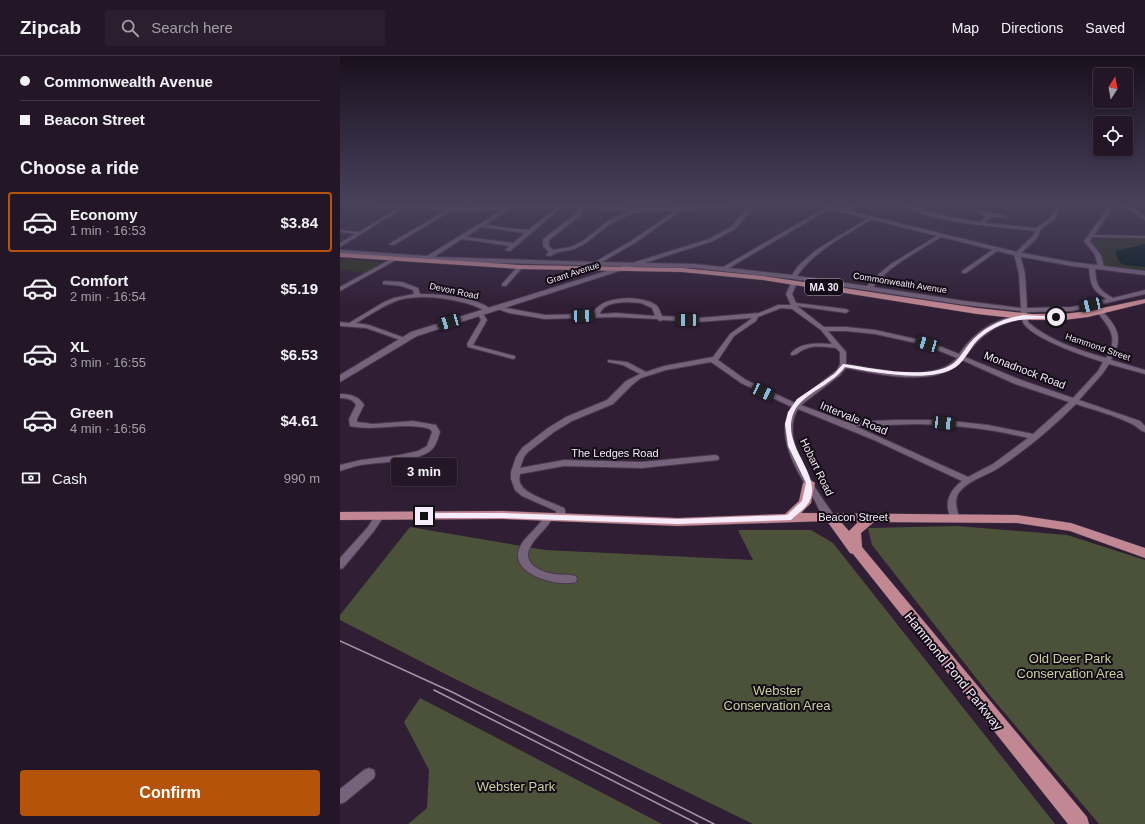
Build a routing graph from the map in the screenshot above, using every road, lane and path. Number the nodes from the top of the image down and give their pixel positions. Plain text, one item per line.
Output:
1 (350, 239) edge
2 (401, 239) edge
3 (461, 239) edge
4 (468, 239) edge
5 (521, 239) edge
6 (546, 239) edge
7 (589, 239) edge
8 (637, 239) edge
9 (712, 239) edge
10 (775, 239) edge
11 (838, 239) edge
12 (934, 239) edge
13 (956, 239) edge
14 (1033, 239) edge
15 (1089, 239) edge
16 (392, 244) dead end
17 (340, 245) edge
18 (514, 245) junction
19 (997, 249) junction
20 (508, 250) dead end
21 (340, 252) edge
22 (552, 252) junction
23 (1017, 254) junction
24 (340, 255) edge
25 (393, 260) junction
26 (425, 260) junction
27 (655, 261) junction
28 (454, 262) junction
29 (638, 264) junction
30 (540, 265) junction
31 (1092, 266) junction
32 (520, 267) junction
33 (622, 268) junction
34 (725, 268) junction
35 (1101, 268) junction
36 (598, 269) junction
37 (964, 272) dead end
38 (1145, 273) edge
39 (794, 280) junction
40 (385, 283) dead end
41 (504, 285) dead end
42 (869, 288) junction
43 (340, 289) edge
44 (1145, 292) edge
45 (417, 294) junction
46 (789, 294) junction
47 (1113, 300) junction
48 (1145, 301) edge
49 (793, 305) junction
50 (780, 306) junction
51 (497, 307) junction
52 (489, 310) junction
53 (846, 311) dead end
54 (977, 311) junction
55 (1100, 312) junction
56 (480, 313) junction
57 (1024, 313) junction
58 (596, 315) junction
59 (755, 315) junction
60 (660, 319) junction
61 (999, 323) junction
62 (340, 324) edge
63 (350, 324) junction
64 (823, 329) junction
65 (403, 339) junction
66 (838, 346) junction
67 (793, 354) dead end
68 (513, 357) dead end
69 (962, 357) junction
70 (712, 360) junction
71 (1107, 360) junction
72 (610, 361) dead end
73 (843, 365) junction
74 (1145, 372) edge
75 (645, 374) junction
76 (340, 379) edge
77 (340, 396) edge
78 (1075, 401) junction
79 (794, 406) junction
80 (846, 425) junction
81 (1145, 430) edge
82 (1034, 437) junction
83 (715, 458) dead end
84 (340, 468) edge
85 (515, 472) junction
86 (968, 480) junction
87 (809, 483) junction
88 (340, 516) edge
89 (379, 516) junction
90 (554, 517) junction
91 (830, 517) junction
92 (788, 518) junction
93 (871, 518) junction
94 (955, 518) junction
95 (855, 550) junction
96 (1145, 553) edge
97 (340, 565) edge
98 (572, 579) dead end
99 (369, 774) dead end
100 (340, 797) edge
101 (1080, 824) edge

1 - 17 street
2 - 16 street
3 - 26 street
4 - 18 street
5 - 18 street
6 - 22 street
7 - 22 street
8 - 36 street
9 - 27 street
10 - 34 street
11 - 39 street
12 - 42 street
13 - 19 street
14 - 23 street
15 - 35 street
18 - 20 street
19 - 23 street
19 - 37 street
21 - 26 street, Commonwealth Avenue
22 - 30 street
23 - 31 street
23 - 57 street
24 - 25 main road, Commonwealth Avenue / MA 30
25 - 26 main road, Commonwealth Avenue / MA 30
25 - 43 street
26 - 28 main road, Commonwealth Avenue / MA 30
27 - 29 street
27 - 34 street, Commonwealth Avenue
28 - 30 street, Commonwealth Avenue
28 - 32 main road, Commonwealth Avenue / MA 30
29 - 33 street
29 - 36 street, Commonwealth Avenue
30 - 32 main road, Commonwealth Avenue / MA 30
30 - 36 main road, Commonwealth Avenue / MA 30
31 - 35 street
31 - 47 street
32 - 41 street
33 - 36 main road, Commonwealth Avenue / MA 30
33 - 39 main road, Commonwealth Avenue / MA 30
34 - 39 street, Commonwealth Avenue
35 - 38 street
36 - 51 street, Grant Avenue
39 - 42 street, Commonwealth Avenue
39 - 46 street
39 - 54 main road, Commonwealth Avenue / MA 30
40 - 45 street
42 - 57 street, Commonwealth Avenue
44 - 47 street, Commonwealth Avenue
45 - 52 street, Devon Road
45 - 63 street, Devon Road
46 - 49 street
46 - 50 street
47 - 57 street, Commonwealth Avenue
48 - 55 main road, Commonwealth Avenue / MA 30
49 - 50 street
49 - 53 street
49 - 64 street
50 - 59 street
51 - 52 street, Grant Avenue
51 - 58 street
52 - 56 street, Grant Avenue
54 - 57 main road, Commonwealth Avenue / MA 30
54 - 61 street
55 - 57 main road, Commonwealth Avenue / MA 30
55 - 71 street
56 - 65 street, Grant Avenue
56 - 68 street
57 - 61 street
57 - 71 street, Hammond Street
58 - 60 street
58 - 60 street
59 - 60 street
59 - 70 street
61 - 69 street
62 - 63 street
63 - 65 street
64 - 66 street
64 - 69 street, Monadnock Road
65 - 76 street, Grant Avenue
66 - 67 street
66 - 73 street
69 - 73 street
69 - 78 street, Monadnock Road
70 - 75 street
70 - 79 street, Intervale Road
71 - 74 street, Hammond Street
71 - 78 street
72 - 75 street
73 - 79 street
75 - 85 street
77 - 84 street
78 - 81 street, Monadnock Road
78 - 82 street
79 - 80 street, Intervale Road
79 - 87 street, Hobart Road
80 - 82 street
80 - 86 street, Intervale Road
82 - 86 street
83 - 85 street, The Ledges Road
85 - 90 street
86 - 94 street
87 - 91 street, Hobart Road
87 - 92 main road
88 - 89 main road, Beacon Street
89 - 90 main road, Beacon Street
89 - 97 street
90 - 92 main road, Beacon Street
90 - 98 street
91 - 92 main road, Beacon Street
91 - 93 main road, Beacon Street
91 - 95 main road, Hammond Pond Parkway
93 - 94 main road, Beacon Street
93 - 95 main road
94 - 96 main road, Beacon Street
95 - 101 main road, Hammond Pond Parkway
99 - 100 street

